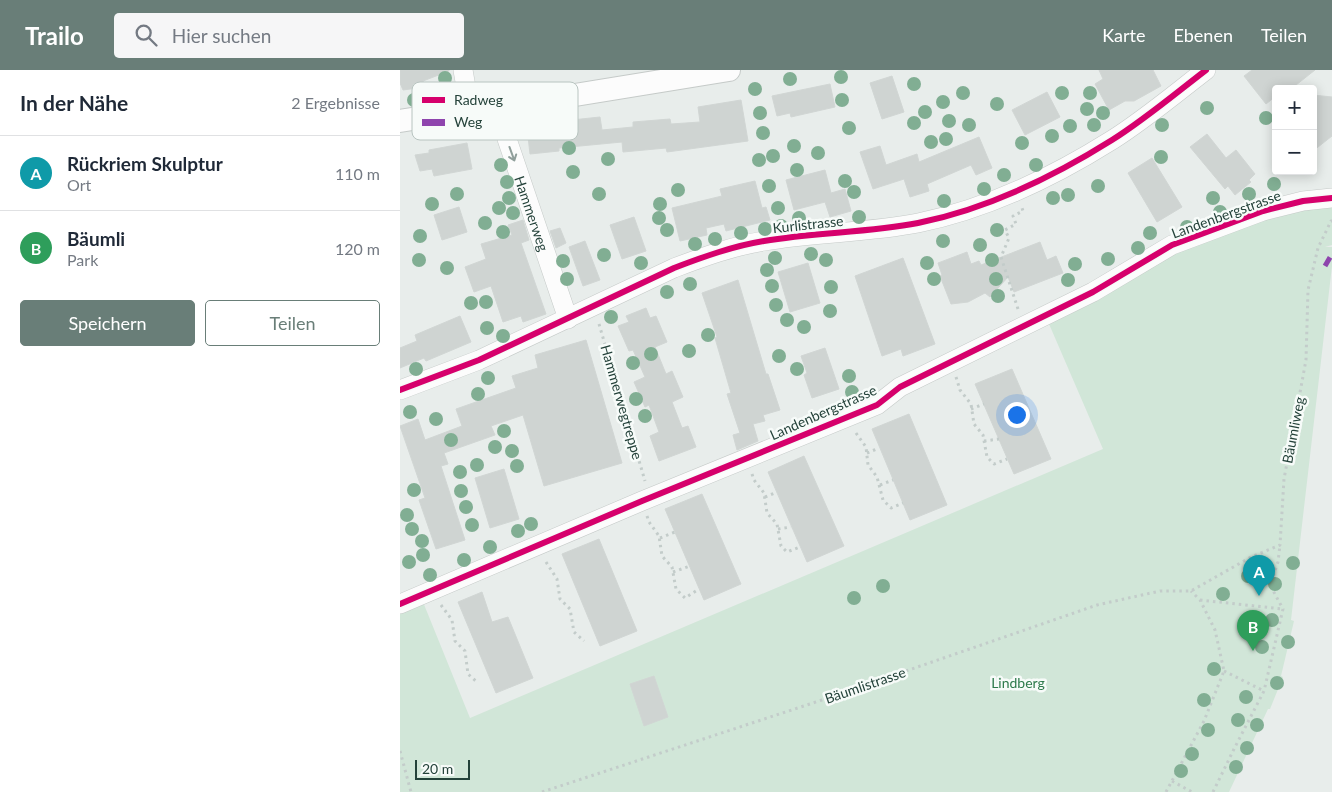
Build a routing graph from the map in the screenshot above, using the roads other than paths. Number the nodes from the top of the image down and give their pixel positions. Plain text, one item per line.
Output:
1 (729, 70) edge
2 (1206, 70) edge
3 (578, 95) edge
4 (507, 140) edge
5 (1331, 197) edge
6 (568, 319) junction
7 (400, 390) edge
8 (400, 604) edge

1 - 3 street
2 - 6 street, Kurlistrasse
4 -> 6 street, Hammerweg
5 - 8 street, Landenbergstrasse
6 - 7 street, Kurlistrasse

